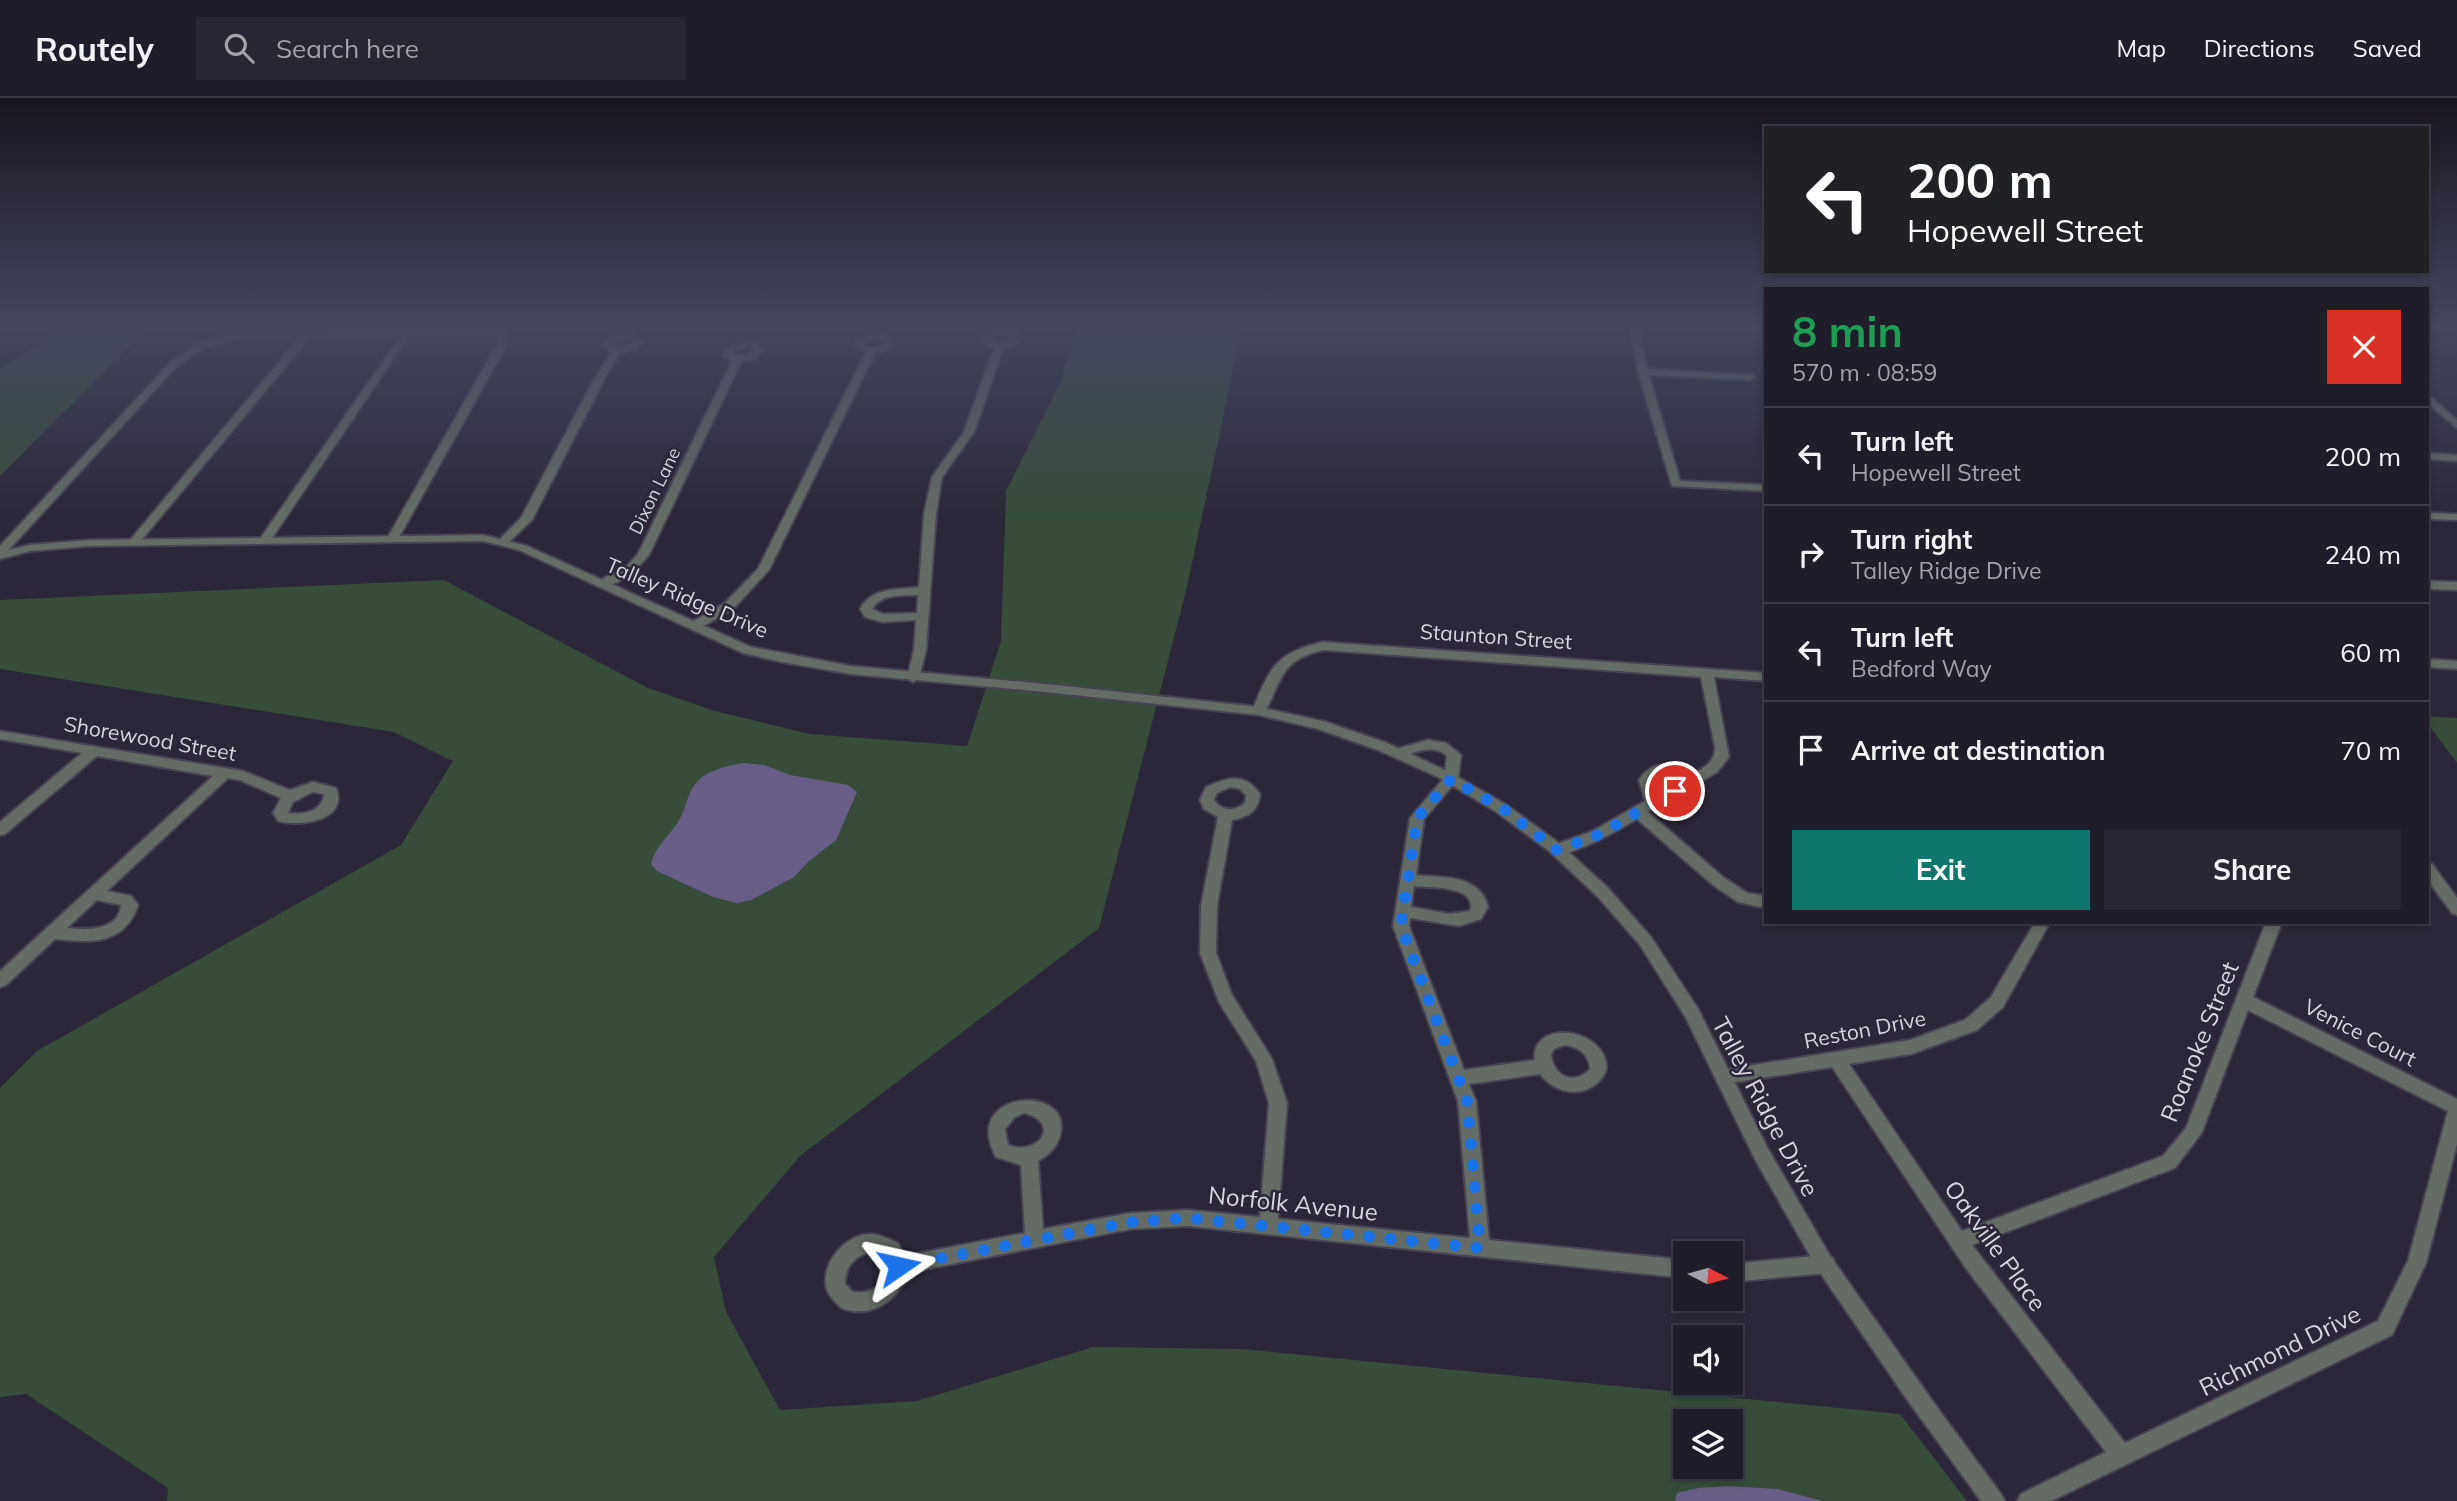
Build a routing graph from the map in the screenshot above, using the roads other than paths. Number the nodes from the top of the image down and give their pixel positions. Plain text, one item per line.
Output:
1 (151, 389) edge
2 (262, 389) edge
3 (368, 389) edge
4 (477, 389) edge
5 (594, 389) edge
6 (723, 389) edge
7 (853, 389) edge
8 (984, 389) edge
9 (1648, 389) edge
10 (2429, 400) edge
11 (2457, 425) edge
12 (2429, 456) edge
13 (2457, 458) edge
14 (1764, 488) edge
15 (2429, 516) edge
16 (2457, 517) edge
17 (394, 537) junction
18 (266, 539) junction
19 (135, 541) junction
20 (503, 542) junction
21 (0, 554) edge
22 (603, 584) junction
23 (2429, 585) edge
24 (2457, 586) edge
25 (924, 590) junction
26 (922, 616) junction
27 (694, 626) junction
28 (2429, 663) edge
29 (2457, 665) edge
30 (1707, 673) junction
31 (1764, 677) edge
32 (913, 678) junction
33 (1259, 711) junction
34 (0, 735) edge
35 (94, 751) junction
36 (1398, 753) junction
37 (225, 773) junction
38 (1451, 779) junction
39 (1696, 779) junction
40 (290, 796) dead end
41 (1653, 803) junction
42 (1639, 812) junction
43 (1226, 815) dead end
44 (0, 830) edge
45 (1557, 850) junction
46 (2429, 871) edge
47 (1407, 880) junction
48 (96, 894) junction
49 (1764, 902) edge
50 (2457, 909) edge
51 (1403, 912) junction
52 (2042, 924) edge
53 (2273, 924) edge
54 (55, 933) junction
55 (0, 981) edge
56 (2244, 1000) junction
57 (1836, 1059) junction
58 (1544, 1066) dead end
59 (1723, 1077) junction
60 (1458, 1078) junction
61 (2457, 1109) edge
62 (1029, 1157) dead end
63 (1268, 1226) junction
64 (1035, 1240) junction
65 (1959, 1241) junction
66 (1480, 1248) junction
67 (1826, 1264) junction
68 (899, 1266) dead end
69 (1673, 1268) edge
70 (1743, 1272) edge
71 (2122, 1456) junction
72 (1994, 1501) edge
73 (2028, 1501) edge

1 - 21 street
2 - 19 street
3 - 18 street
4 - 17 street
5 - 20 street
6 - 22 street, Dixon Lane
7 - 27 street
8 - 25 street
9 - 14 street
10 - 11 street
12 - 13 street
15 - 16 street
17 - 18 street, Talley Ridge Drive
17 - 20 street, Talley Ridge Drive
18 - 19 street, Talley Ridge Drive
19 - 21 street, Talley Ridge Drive
20 - 22 street, Talley Ridge Drive
22 - 27 street, Talley Ridge Drive
23 - 24 street
25 - 26 street
25 - 26 street
26 - 32 street
27 - 32 street, Talley Ridge Drive
28 - 29 street
30 - 31 street, Staunton Street
30 - 33 street, Staunton Street
30 - 39 street
32 - 33 street, Talley Ridge Drive
33 - 36 street, Talley Ridge Drive
34 - 35 street, Shorewood Street
35 - 37 street, Shorewood Street
35 - 44 street
36 - 38 street, Talley Ridge Drive
36 - 38 street
37 - 40 street, Shorewood Street
37 - 48 street
38 - 45 street, Talley Ridge Drive
38 - 47 street
39 - 41 street
39 - 41 street
41 - 42 street
42 - 45 street
42 - 49 street
43 - 63 street
45 - 59 street, Talley Ridge Drive
46 - 50 street
47 - 51 street
47 - 51 street
48 - 54 street
48 - 54 street
51 - 60 street
52 - 57 street, Reston Drive
53 - 56 street, Roanoke Street
54 - 55 street
56 - 61 street, Venice Court
56 - 65 street, Roanoke Street
57 - 59 street, Reston Drive
57 - 65 street, Oakville Place
58 - 60 street
59 - 67 street, Talley Ridge Drive
60 - 66 street
61 - 71 street, Richmond Drive
62 - 64 street
63 - 64 street, Norfolk Avenue
63 - 66 street, Norfolk Avenue
64 - 68 street, Norfolk Avenue
65 - 71 street, Oakville Place
66 - 69 street, Norfolk Avenue
67 - 70 street
67 - 72 street, Talley Ridge Drive
71 - 73 street, Richmond Drive

